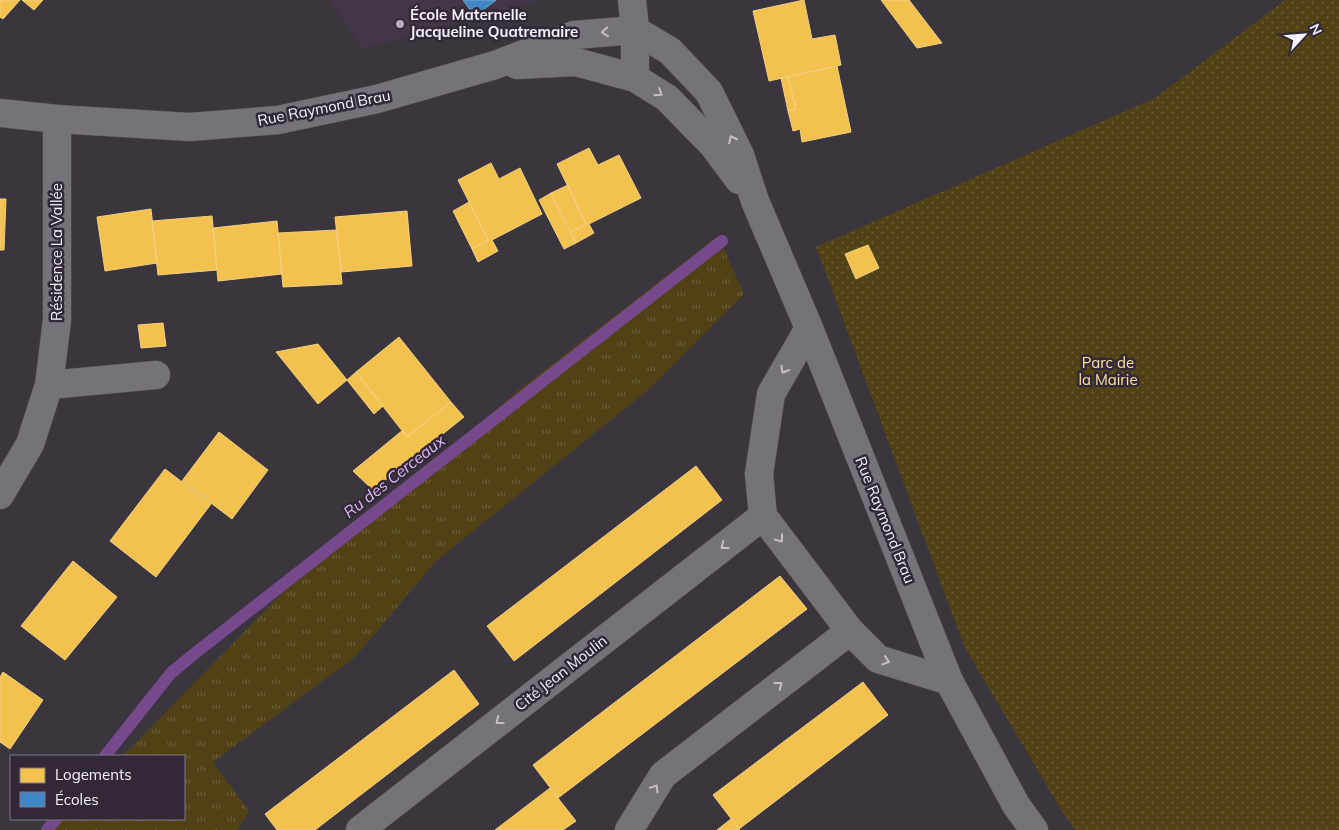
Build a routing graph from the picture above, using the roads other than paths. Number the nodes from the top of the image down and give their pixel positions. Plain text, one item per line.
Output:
1 (632, 0) edge
2 (636, 30) junction
3 (495, 66) junction
4 (635, 78) junction
5 (0, 113) edge
6 (56, 119) junction
7 (755, 201) junction
8 (808, 328) junction
9 (156, 375) dead end
10 (50, 385) junction
11 (0, 495) edge
12 (762, 516) junction
13 (850, 631) junction
14 (949, 681) junction
15 (360, 830) edge
16 (629, 830) edge
17 (1034, 830) edge

1 - 2 street
2 -> 3 street, Rue Raymond Brau
2 - 4 street
7 -> 2 street, Rue Raymond Brau
3 - 4 street, Rue Raymond Brau
3 - 6 street, Rue Raymond Brau
4 -> 7 street, Rue Raymond Brau
5 - 6 street, Rue Raymond Brau
6 - 10 street, Résidence La Vallée
7 - 8 street, Rue Raymond Brau
8 -> 12 street
8 - 14 street, Rue Raymond Brau
9 - 10 street
10 - 11 street, Résidence La Vallée
12 -> 13 street
12 -> 15 street, Cité Jean Moulin
13 -> 14 street
16 -> 13 street
14 - 17 street, Rue Raymond Brau

